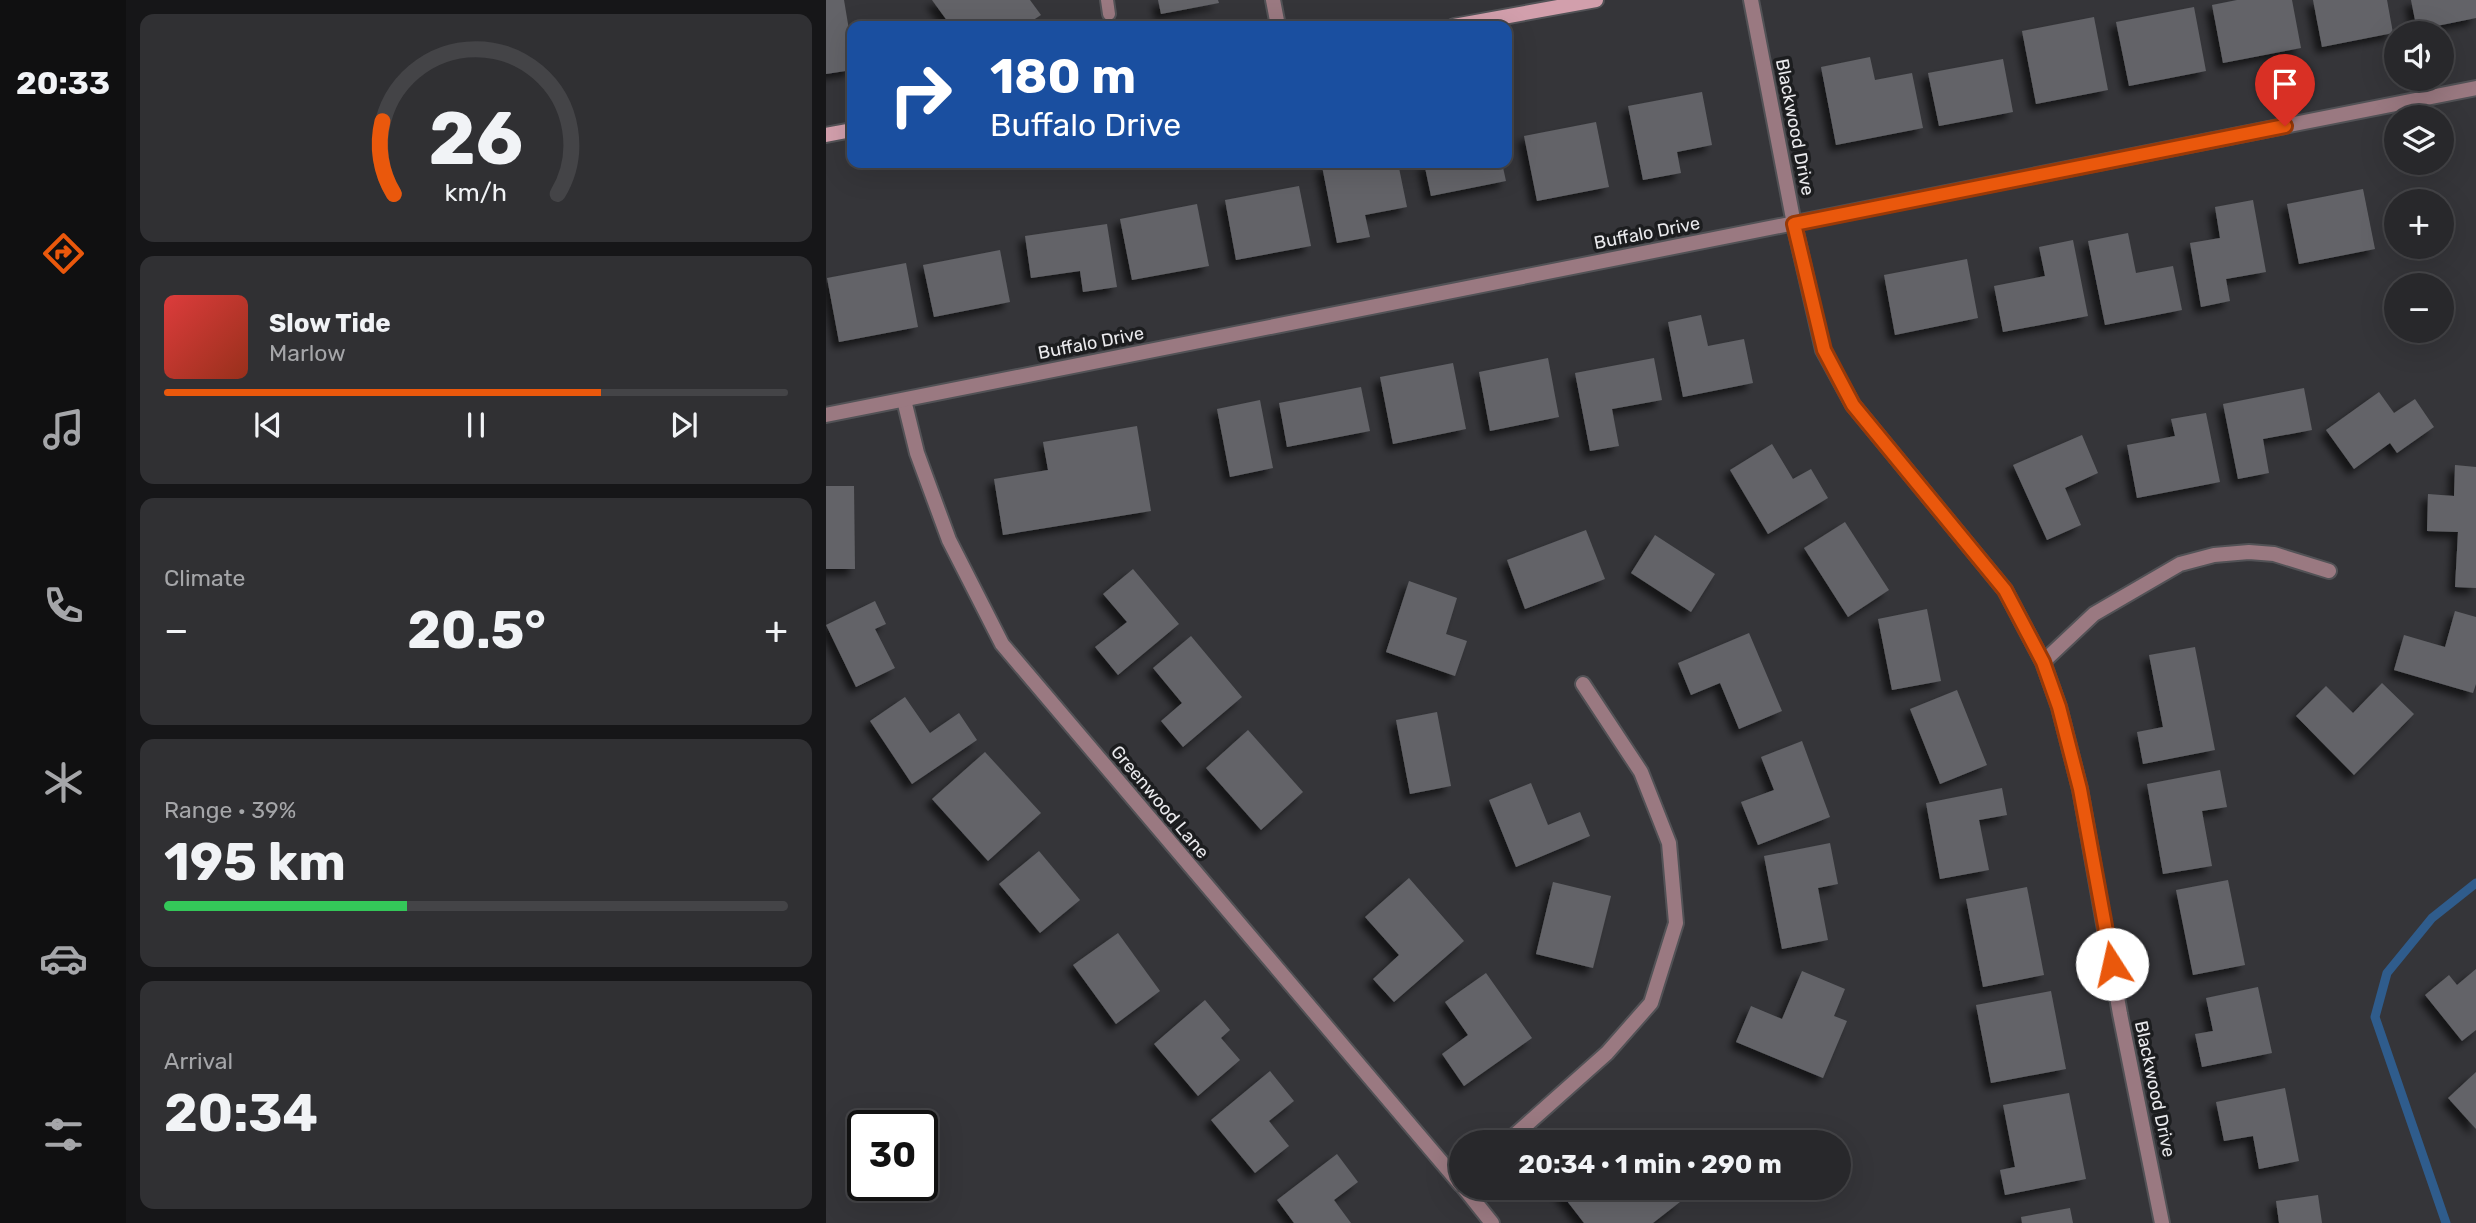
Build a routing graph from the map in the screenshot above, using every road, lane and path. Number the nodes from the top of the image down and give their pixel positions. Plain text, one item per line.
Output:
1 (1107, 0) edge
2 (1273, 0) edge
3 (1596, 0) edge
4 (1751, 0) edge
5 (1110, 14) dead end
6 (1277, 21) edge
7 (1481, 21) edge
8 (2476, 88) edge
9 (847, 131) edge
10 (826, 135) edge
11 (1794, 224) junction
12 (904, 400) junction
13 (826, 415) edge
14 (2329, 572) dead end
15 (2043, 662) junction
16 (1583, 684) dead end
17 (1521, 1130) edge
18 (1449, 1170) edge
19 (1474, 1200) edge
20 (1492, 1223) edge
21 (2162, 1223) edge

1 - 5 lane
2 - 6 street
3 - 7 main road
4 - 11 street, Blackwood Drive
8 - 11 street, Buffalo Drive
9 - 10 main road
11 - 12 street, Buffalo Drive
11 - 15 street, Blackwood Drive
12 - 13 street, Buffalo Drive
12 - 18 street, Greenwood Lane
14 - 15 street
15 - 21 street, Blackwood Drive
16 - 17 street
19 - 20 street, Greenwood Lane

